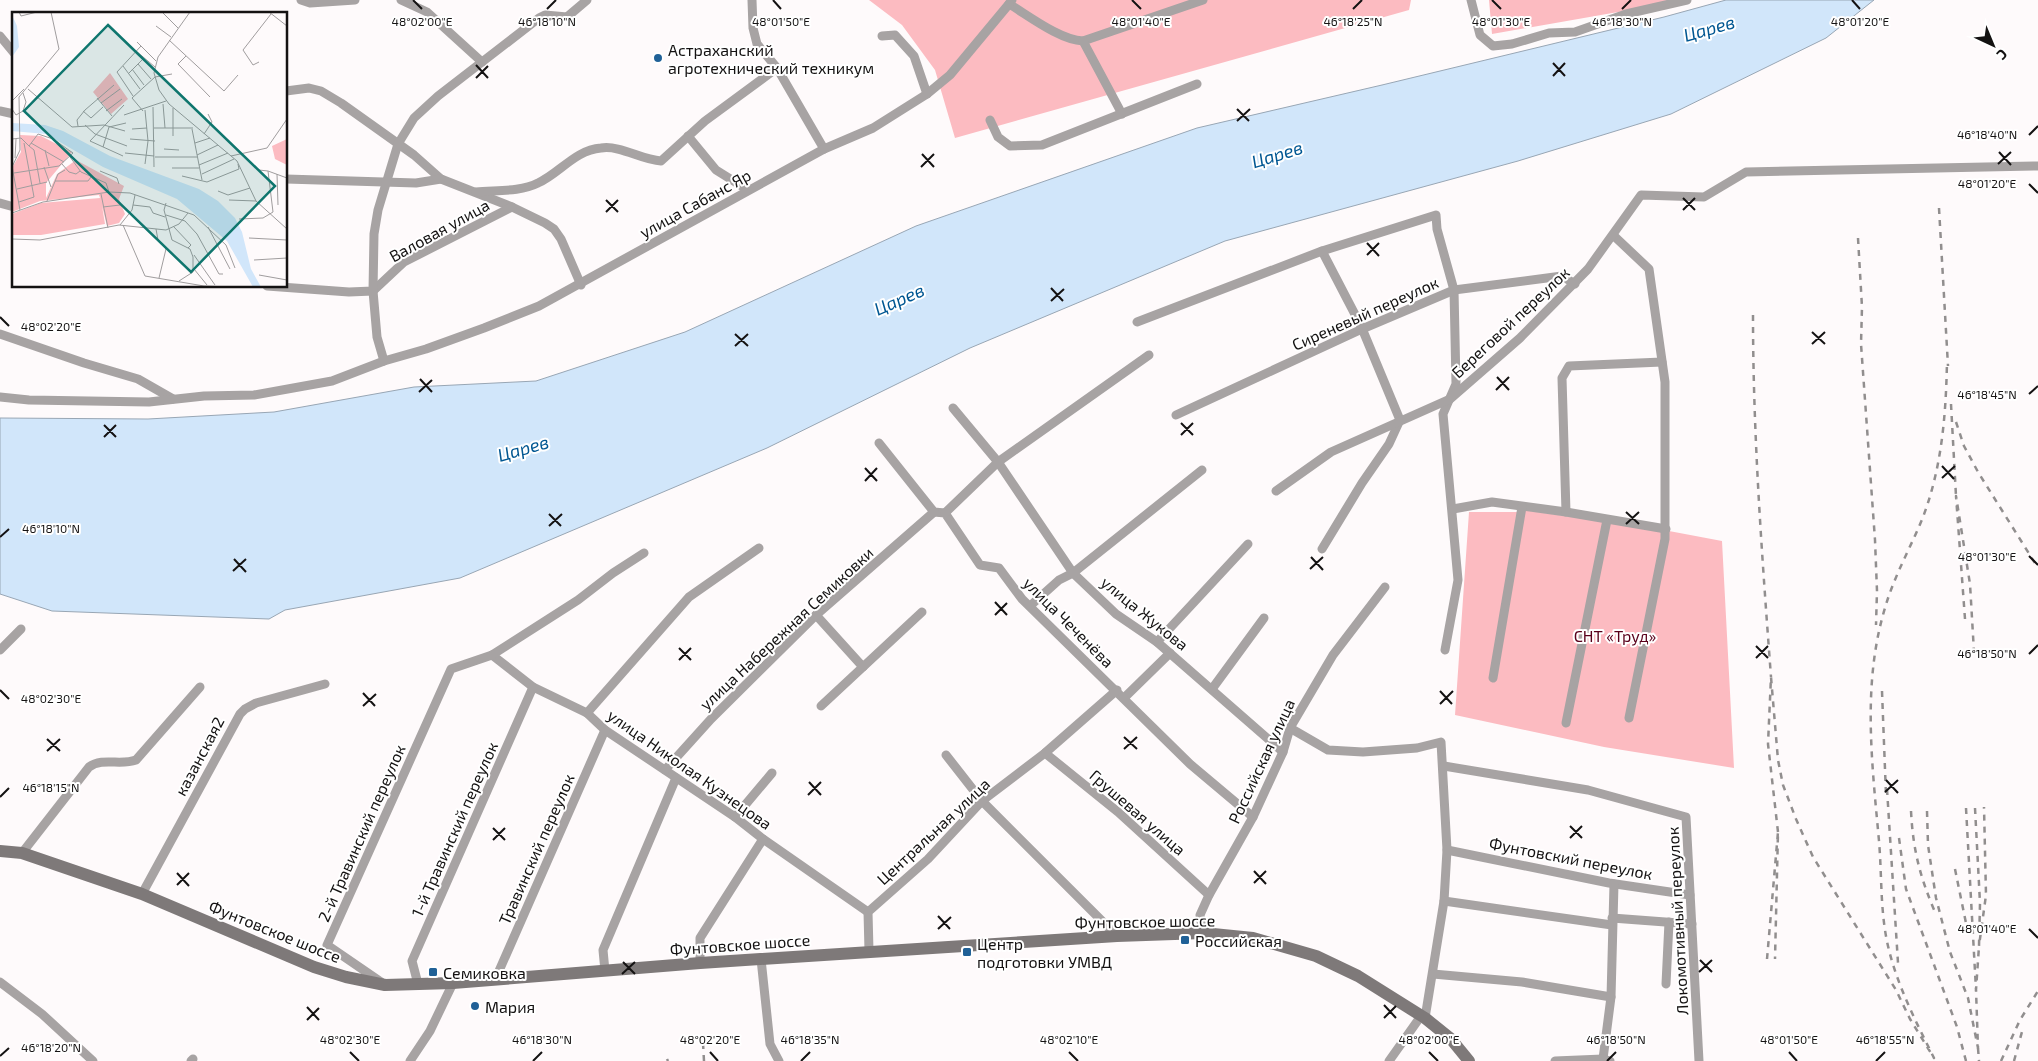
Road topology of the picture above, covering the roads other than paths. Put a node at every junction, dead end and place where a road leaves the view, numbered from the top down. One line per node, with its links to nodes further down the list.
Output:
1 (301, 0): 2 (street)
2 (355, 0)
3 (401, 0): 14 (street)
4 (587, 0): 14 (street)
5 (752, 0): 15 (street)
6 (1202, 0): 12 (street)
7 (1471, 0): 8 (street)
8 (1686, 0)
9 (1011, 2): 12 (street); 18 (street, улица Сабанс Яр)
10 (882, 36): 18 (street)
11 (1, 38): 13 (street)
12 (1083, 41): 19 (street)
13 (12, 51)
14 (482, 62): 22 (street)
15 (777, 68): 21 (street); 23 (street)
16 (1197, 84): 19 (street)
17 (288, 91): 22 (street)
18 (927, 94): 23 (street, улица Сабанс Яр)
19 (1122, 114): 20 (street)
20 (990, 120)
21 (688, 136): 28 (street); 29 (street)
22 (398, 144): 26 (street); 27 (street)
23 (824, 149): 28 (street, улица Сабанс Яр)
24 (2038, 166): 31 (street, Береговой переулок)
25 (288, 179): 27 (street)
26 (441, 179): 27 (street); 29 (street)
27 (386, 182): 37 (street)
28 (748, 190): 33 (street, улица Сабанс Яр)
29 (475, 192): 30 (street)
30 (512, 207): 33 (street); 37 (street, Валовая улица)
31 (1613, 235): 34 (street, Береговой переулок); 43 (street)
32 (1322, 251): 36 (street); 38 (street); 39 (street)
33 (581, 284): 42 (street, улица Сабанс Яр)
34 (1574, 284): 36 (street, Сиреневый переулок); 46 (street, Береговой переулок)
35 (288, 288): 37 (street)
36 (1454, 290): 39 (street, Сиреневый переулок); 46 (street)
37 (372, 291): 42 (street)
38 (1137, 322)
39 (1362, 329): 48 (street, Сиреневый переулок); 49 (street)
40 (0, 334): 45 (street)
41 (1149, 355): 51 (street)
42 (384, 361): 45 (street, улица Сабанс Яр)
43 (1662, 362): 57 (street); 60 (street)
44 (0, 397): 45 (street, улица Сабанс Яр)
45 (174, 399)
46 (1450, 399): 49 (street); 55 (street)
47 (954, 408): 51 (street, улица Жукова)
48 (1176, 414)
49 (1400, 420): 53 (street); 63 (street)
50 (880, 443): 56 (street)
51 (998, 462): 58 (street); 65 (street, улица Жукова)
52 (1202, 470): 65 (street)
53 (1276, 491)
54 (1522, 507): 55 (street); 57 (street); 78 (street)
55 (1453, 509): 74 (street)
56 (934, 512): 58 (street); 69 (street, улица Набережная Семиковки)
57 (1566, 512): 59 (street)
58 (944, 513): 67 (street, улица Чеченёва)
59 (1607, 520): 60 (street); 88 (street)
60 (1666, 529): 87 (street)
61 (1248, 544): 72 (street)
62 (758, 548): 86 (street)
63 (1322, 549)
64 (644, 554): 76 (street)
65 (1074, 573): 67 (street); 72 (street, улица Жукова)
66 (1385, 587): 89 (street, Российская улица)
67 (1030, 606): 83 (street, улица Чеченёва)
68 (922, 612): 77 (street)
69 (816, 615): 77 (street); 95 (street, улица Набережная Семиковки)
70 (1264, 618): 82 (street)
71 (21, 629): 73 (street)
72 (1157, 642): 75 (street, улица Жукова)
73 (0, 650)
74 (1445, 650)
75 (1170, 653): 82 (street, улица Жукова); 84 (street)
76 (492, 655): 81 (street, улица Николая Кузнецова); 126 (street, 2-й Травинский переулок)
77 (863, 667): 85 (street)
78 (1493, 678)
79 (325, 684): 106 (street, казанская2)
80 (200, 687): 104 (street)
81 (533, 687): 86 (street, улица Николая Кузнецова); 124 (street, 1-й Травинский переулок)
82 (1212, 689): 91 (street, улица Жукова)
83 (1117, 690): 84 (street, улица Чеченёва); 92 (street, Центральная улица)
84 (1124, 698): 99 (street, улица Чеченёва)
85 (821, 706)
86 (586, 713): 90 (street, улица Николая Кузнецова)
87 (1629, 718)
88 (1566, 724)
89 (1290, 728): 91 (street, Российская улица); 94 (street)
90 (605, 730): 95 (street, улица Николая Кузнецова); 121 (street, Травинский переулок)
91 (1283, 752): 99 (street, Российская улица)
92 (1045, 753): 98 (street, Центральная улица); 107 (street, Грушевая улица)
93 (946, 755): 98 (street)
94 (1444, 766): 102 (street); 108 (street, Локомотивный переулок)
95 (665, 770): 97 (street, улица Николая Кузнецова)
96 (772, 773): 100 (street)
97 (676, 778): 100 (street, улица Николая Кузнецова); 119 (street)
98 (982, 801): 110 (street, Центральная улица); 115 (street)
99 (1254, 816): 107 (street, Российская улица)
100 (735, 817): 101 (street, улица Николая Кузнецова)
101 (763, 839): 110 (street, улица Николая Кузнецова); 118 (street)
102 (1447, 850): 105 (street, Фунтовский переулок); 109 (street)
103 (0, 851): 104 (street, Фунтовское шоссе)
104 (22, 853): 106 (street, Фунтовское шоссе)
105 (1614, 884): 108 (street, Фунтовский переулок); 111 (street)
106 (142, 894): 126 (street, Фунтовское шоссе)
107 (1210, 895): 114 (street, Российская улица)
108 (1690, 895): 113 (street, Локомотивный переулок)
109 (1444, 901): 111 (street); 120 (street)
110 (868, 912): 116 (street)
111 (1612, 921): 112 (street); 127 (street)
112 (1668, 922): 113 (street); 125 (street)
113 (1692, 924): 136 (street, Локомотивный переулок)
114 (1203, 933): 115 (street, Фунтовское шоссе); 128 (street, Фунтовское шоссе)
115 (1117, 936): 116 (street, Фунтовское шоссе)
116 (869, 951): 117 (street, Фунтовское шоссе)
117 (761, 959): 118 (street, Фунтовское шоссе); 132 (street)
118 (700, 963): 119 (street, Фунтовское шоссе)
119 (605, 971): 121 (street, Фунтовское шоссе)
120 (1433, 974): 127 (street); 128 (street)
121 (495, 980): 123 (street, Фунтовское шоссе)
122 (0, 982): 130 (street)
123 (453, 983): 124 (street, Фунтовское шоссе); 131 (street)
124 (418, 984): 126 (street, Фунтовское шоссе)
125 (1666, 984)
126 (385, 985)
127 (1610, 997): 129 (street)
128 (1423, 1017): 133 (street); 134 (street, Фунтовское шоссе)
129 (1607, 1060): 135 (street)
130 (93, 1061)
131 (410, 1061)
132 (779, 1061)
133 (1389, 1061)
134 (1469, 1061)
135 (1555, 1061)
136 (1699, 1061)

